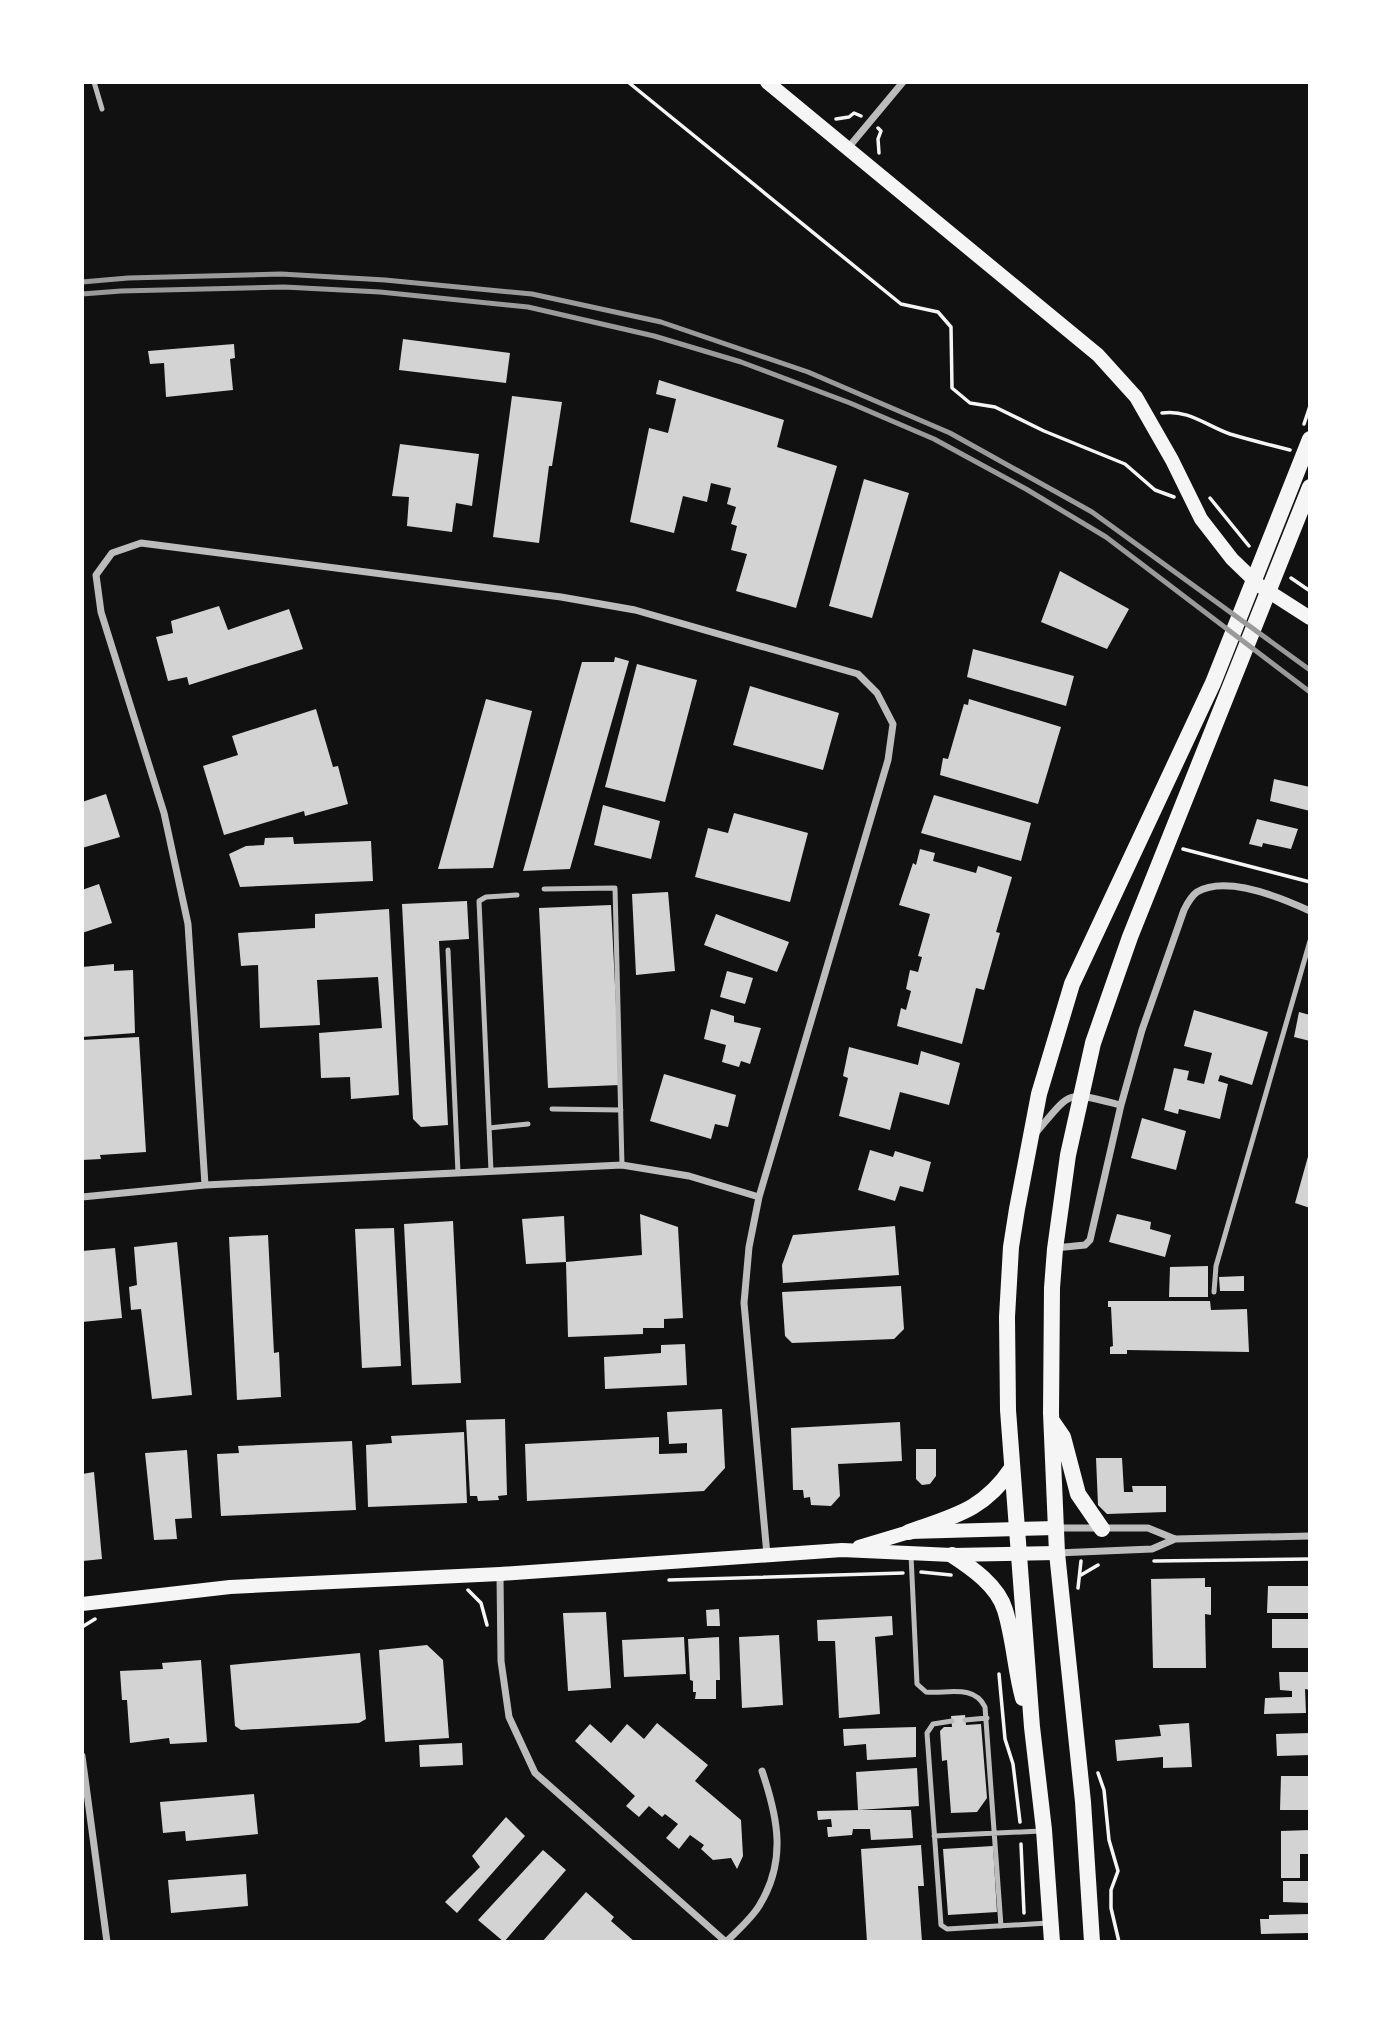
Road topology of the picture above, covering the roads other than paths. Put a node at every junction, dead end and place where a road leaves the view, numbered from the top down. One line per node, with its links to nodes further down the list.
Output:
1 (94, 82): 4 (lane)
2 (767, 82): 5 (main road)
3 (903, 82): 5 (street)
4 (102, 109)
5 (847, 148): 8 (main road)
6 (1310, 439): 20 (highway)
7 (1310, 487): 14 (highway)
8 (1310, 618)
9 (544, 889): 17 (lane)
10 (517, 895): 19 (lane)
11 (1310, 911): 15 (street)
12 (1310, 942): 28 (lane)
13 (447, 950): 23 (lane)
14 (1080, 1095): 15 (street); 20 (street); 27 (highway)
15 (1121, 1105): 27 (street)
16 (552, 1109): 17 (lane)
17 (621, 1110): 21 (lane)
18 (528, 1124): 19 (lane)
19 (489, 1128): 22 (lane)
20 (1028, 1143): 30 (highway)
21 (622, 1165): 22 (street); 26 (street)
22 (491, 1171): 23 (street)
23 (458, 1173): 24 (street)
24 (205, 1185): 25 (street); 26 (street)
25 (82, 1197)
26 (759, 1197): 40 (street)
27 (1055, 1249): 29 (highway)
28 (1214, 1292)
29 (1052, 1421): 31 (highway); 32 (highway)
30 (1012, 1468): 33 (highway); 34 (highway)
31 (1056, 1528): 32 (street); 33 (main road); 39 (highway)
32 (1102, 1529): 36 (street)
33 (1018, 1531): 34 (main road); 42 (highway)
34 (909, 1532): 37 (main road)
35 (1310, 1536): 36 (street)
36 (1175, 1539): 39 (street)
37 (848, 1550): 38 (main road); 40 (main road)
38 (911, 1553): 41 (main road); 45 (lane)
39 (1057, 1553): 42 (main road); 59 (highway)
40 (767, 1555): 43 (main road)
41 (952, 1555): 42 (main road); 48 (highway)
42 (1019, 1555): 48 (highway)
43 (499, 1574): 44 (main road); 57 (street)
44 (82, 1604)
45 (987, 1718): 46 (lane); 52 (lane)
46 (965, 1720)
47 (952, 1721): 53 (lane)
48 (1032, 1727): 51 (highway)
49 (82, 1756): 56 (street)
50 (762, 1770): 57 (street)
51 (1044, 1830): 52 (lane); 54 (highway)
52 (996, 1833): 53 (lane); 55 (lane)
53 (934, 1836): 55 (lane)
54 (1051, 1922): 55 (lane); 58 (highway)
55 (1001, 1926)
56 (107, 1942)
57 (726, 1942)
58 (1052, 1942)
59 (1092, 1942)

